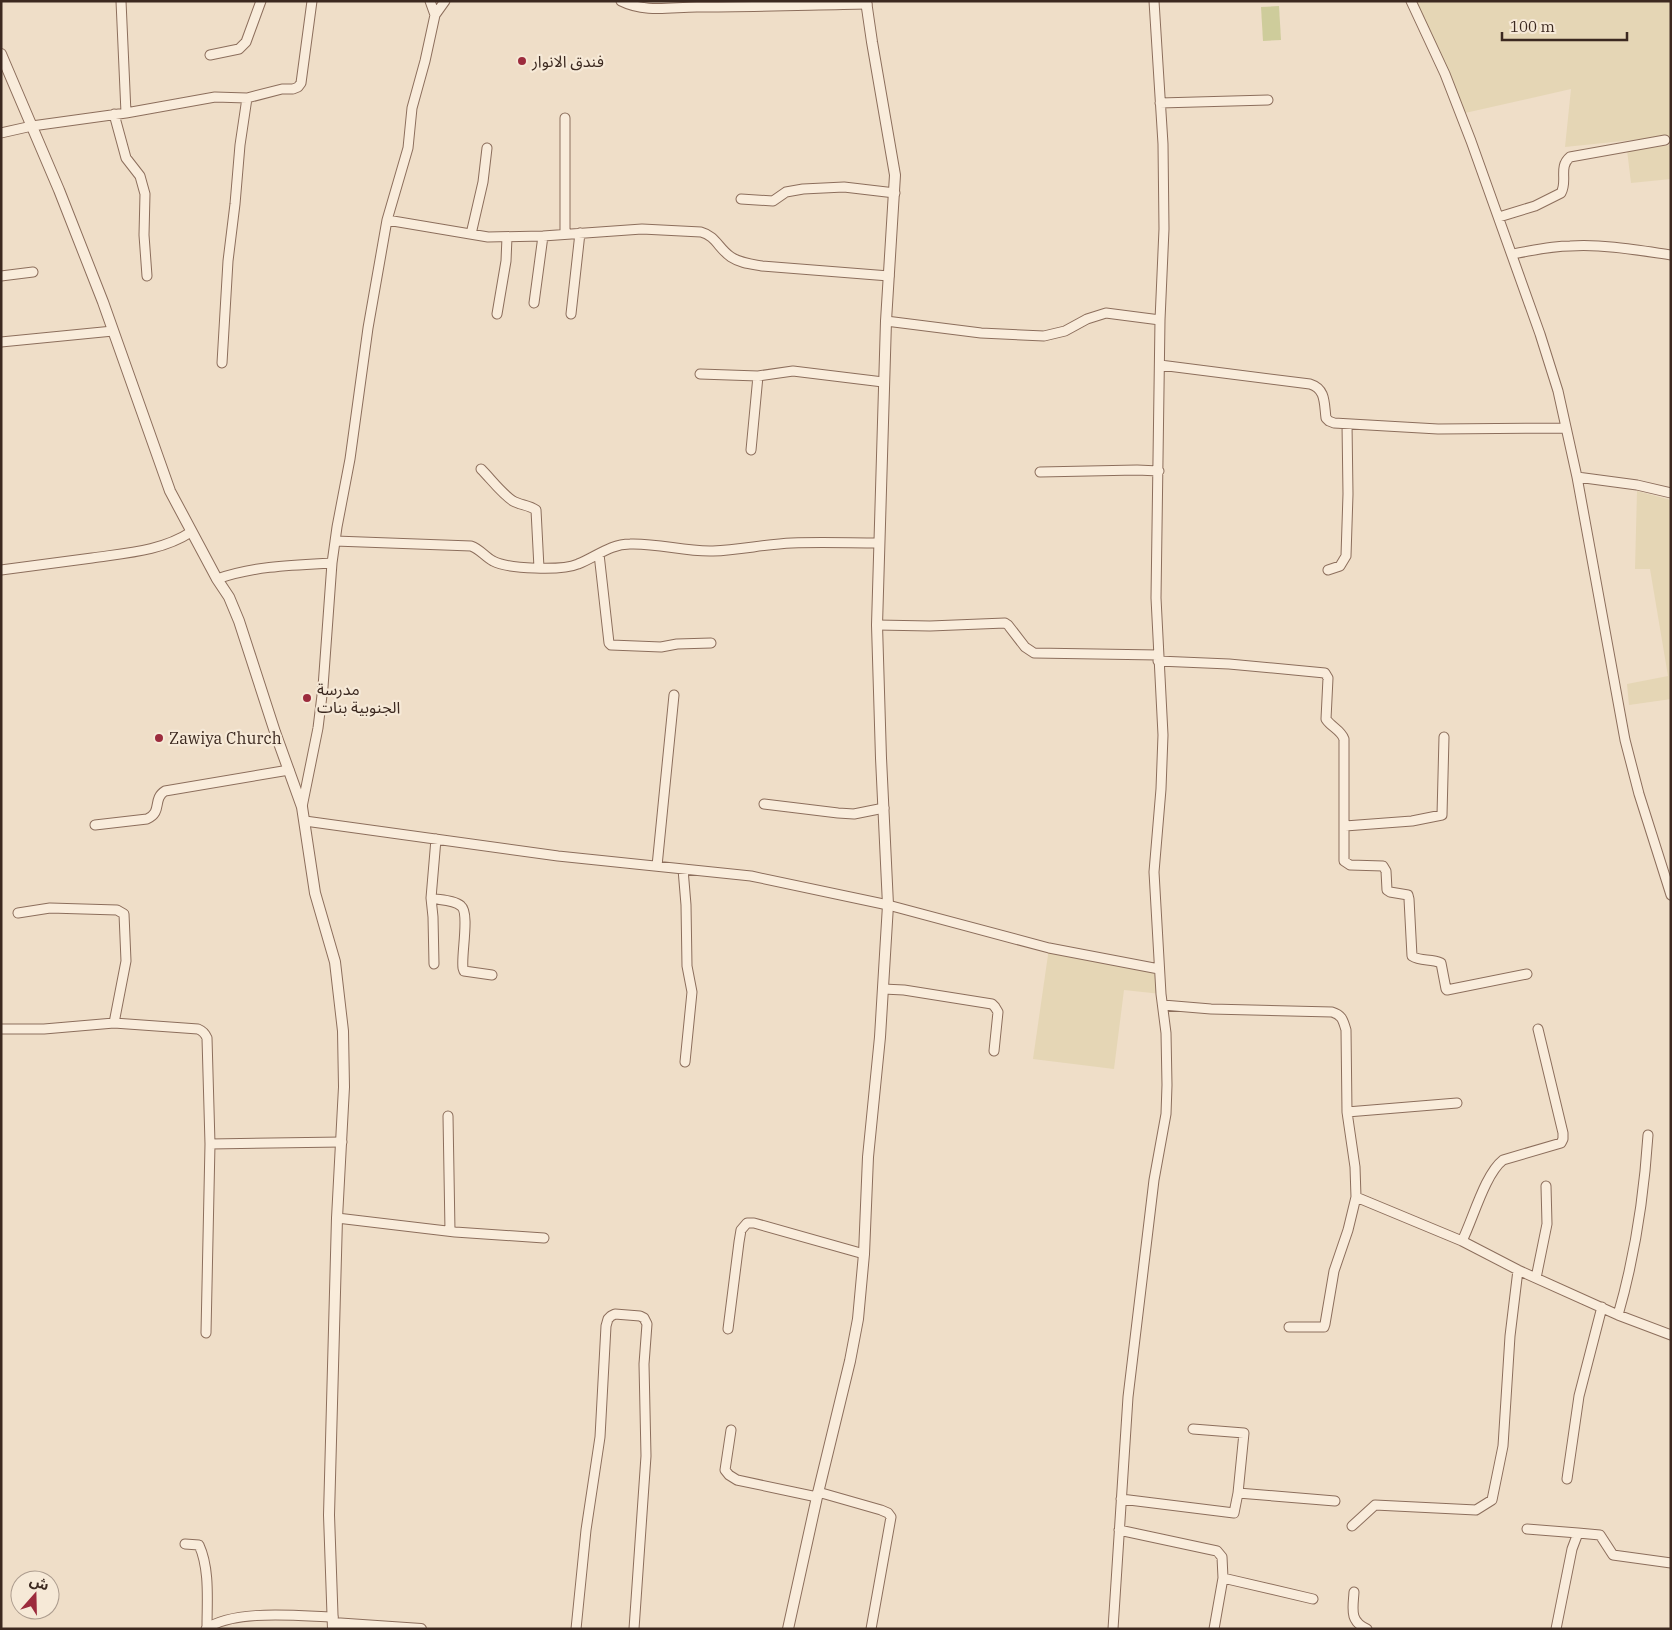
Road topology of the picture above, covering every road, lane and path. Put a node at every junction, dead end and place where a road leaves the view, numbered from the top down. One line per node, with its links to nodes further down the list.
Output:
1 (121, 1): 16 (street)
2 (261, 1): 12 (street)
3 (312, 1): 13 (street)
4 (430, 1): 10 (street)
5 (445, 1): 10 (street)
6 (621, 1): 9 (street)
7 (1154, 1): 15 (street)
8 (1411, 1): 25 (street)
9 (866, 3): 23 (street)
10 (435, 15): 26 (street)
11 (1, 54): 19 (street)
12 (210, 55)
13 (248, 98): 16 (street); 45 (street)
14 (1268, 100): 15 (street)
15 (1160, 102): 41 (street)
16 (126, 113): 17 (street)
17 (114, 114): 19 (street); 36 (street)
18 (565, 118): 29 (street)
19 (32, 126): 20 (street); 43 (street)
20 (1, 134)
21 (1664, 140): 25 (street)
22 (487, 148): 28 (street)
23 (895, 193): 24 (street); 37 (street)
24 (741, 199)
25 (1499, 217): 32 (street)
26 (387, 220): 28 (street); 59 (street)
27 (580, 233): 29 (street); 37 (street); 40 (street)
28 (471, 234): 31 (street)
29 (565, 234): 30 (street)
30 (543, 236): 31 (street); 38 (street)
31 (507, 237): 39 (street)
32 (1512, 254): 33 (street); 51 (street)
33 (1671, 255)
34 (33, 272): 35 (street)
35 (1, 276)
36 (147, 276)
37 (889, 276): 42 (street)
38 (534, 302)
39 (496, 314)
40 (572, 314)
41 (1160, 320): 42 (street); 46 (street)
42 (886, 321): 49 (street)
43 (114, 331): 44 (street); 58 (street)
44 (1, 342)
45 (222, 363)
46 (1160, 365): 50 (street); 55 (street)
47 (700, 374): 48 (street)
48 (758, 376): 49 (street); 52 (street)
49 (883, 382): 60 (street)
50 (1347, 424): 51 (street); 65 (street)
51 (1566, 428): 56 (street)
52 (751, 450)
53 (481, 469): 63 (street)
54 (1040, 472): 55 (street)
55 (1159, 472): 69 (street)
56 (1577, 476): 57 (street); 82 (street)
57 (1671, 492)
58 (191, 532): 64 (street); 66 (street)
59 (335, 541): 62 (street); 63 (street)
60 (879, 542): 61 (street); 67 (street)
61 (599, 554): 63 (street); 68 (street)
62 (332, 563): 66 (street); 74 (street)
63 (539, 568)
64 (1, 570)
65 (1328, 570)
66 (216, 579): 72 (street)
67 (877, 625): 69 (street); 75 (street)
68 (711, 643)
69 (1158, 658): 78 (street); 87 (street)
70 (674, 695): 80 (street)
71 (1444, 737): 78 (street)
72 (289, 770): 74 (street); 77 (street)
73 (764, 804): 75 (street)
74 (302, 807): 76 (street)
75 (884, 808): 84 (street)
76 (305, 821): 79 (street); 101 (street)
77 (94, 826)
78 (1345, 826): 88 (street)
79 (436, 839): 80 (street); 83 (street)
80 (656, 866): 81 (street)
81 (683, 869): 84 (street); 96 (street)
82 (1671, 895)
83 (431, 898): 86 (street); 89 (street)
84 (888, 905): 87 (street); 90 (street)
85 (18, 912): 92 (street)
86 (434, 964)
87 (1159, 969): 91 (street)
88 (1527, 974)
89 (492, 975)
90 (883, 989): 95 (street); 109 (street)
91 (1163, 1005): 98 (street); 123 (street)
92 (114, 1023): 93 (street); 102 (street)
93 (1, 1029)
94 (1538, 1029): 108 (street)
95 (994, 1051)
96 (685, 1062)
97 (1457, 1103): 98 (street)
98 (1346, 1112): 104 (street)
99 (448, 1116): 106 (street)
100 (1648, 1135): 113 (street)
101 (342, 1142): 102 (street); 105 (street)
102 (210, 1144): 116 (street)
103 (1546, 1186): 111 (street)
104 (1356, 1196): 108 (street); 114 (street)
105 (337, 1218): 106 (street); 134 (street)
106 (450, 1231): 107 (street)
107 (544, 1238)
108 (1462, 1241): 110 (street)
109 (864, 1254): 115 (street); 122 (street)
110 (1518, 1270): 111 (street); 125 (street)
111 (1536, 1278): 112 (street)
112 (1602, 1307): 113 (street); 120 (street)
113 (1618, 1314): 117 (street)
114 (1289, 1327)
115 (728, 1329)
116 (206, 1333)
117 (1671, 1335)
118 (1193, 1429): 121 (street)
119 (731, 1430): 122 (street)
120 (1567, 1479)
121 (1238, 1493): 123 (street); 124 (street)
122 (818, 1494): 139 (street); 140 (street)
123 (1121, 1499): 127 (street)
124 (1335, 1501)
125 (1352, 1526)
126 (1527, 1529): 128 (street)
127 (1119, 1530): 131 (street); 141 (street)
128 (1578, 1533): 130 (street); 144 (street)
129 (185, 1544): 135 (street)
130 (1671, 1563)
131 (1223, 1578): 133 (street); 142 (street)
132 (1354, 1592): 143 (street)
133 (1313, 1599)
134 (333, 1623): 135 (street); 136 (street)
135 (206, 1628)
136 (421, 1629)
137 (576, 1629): 138 (street)
138 (634, 1629)
139 (788, 1629)
140 (871, 1629)
141 (1113, 1629)
142 (1214, 1629)
143 (1367, 1629)
144 (1556, 1629)

